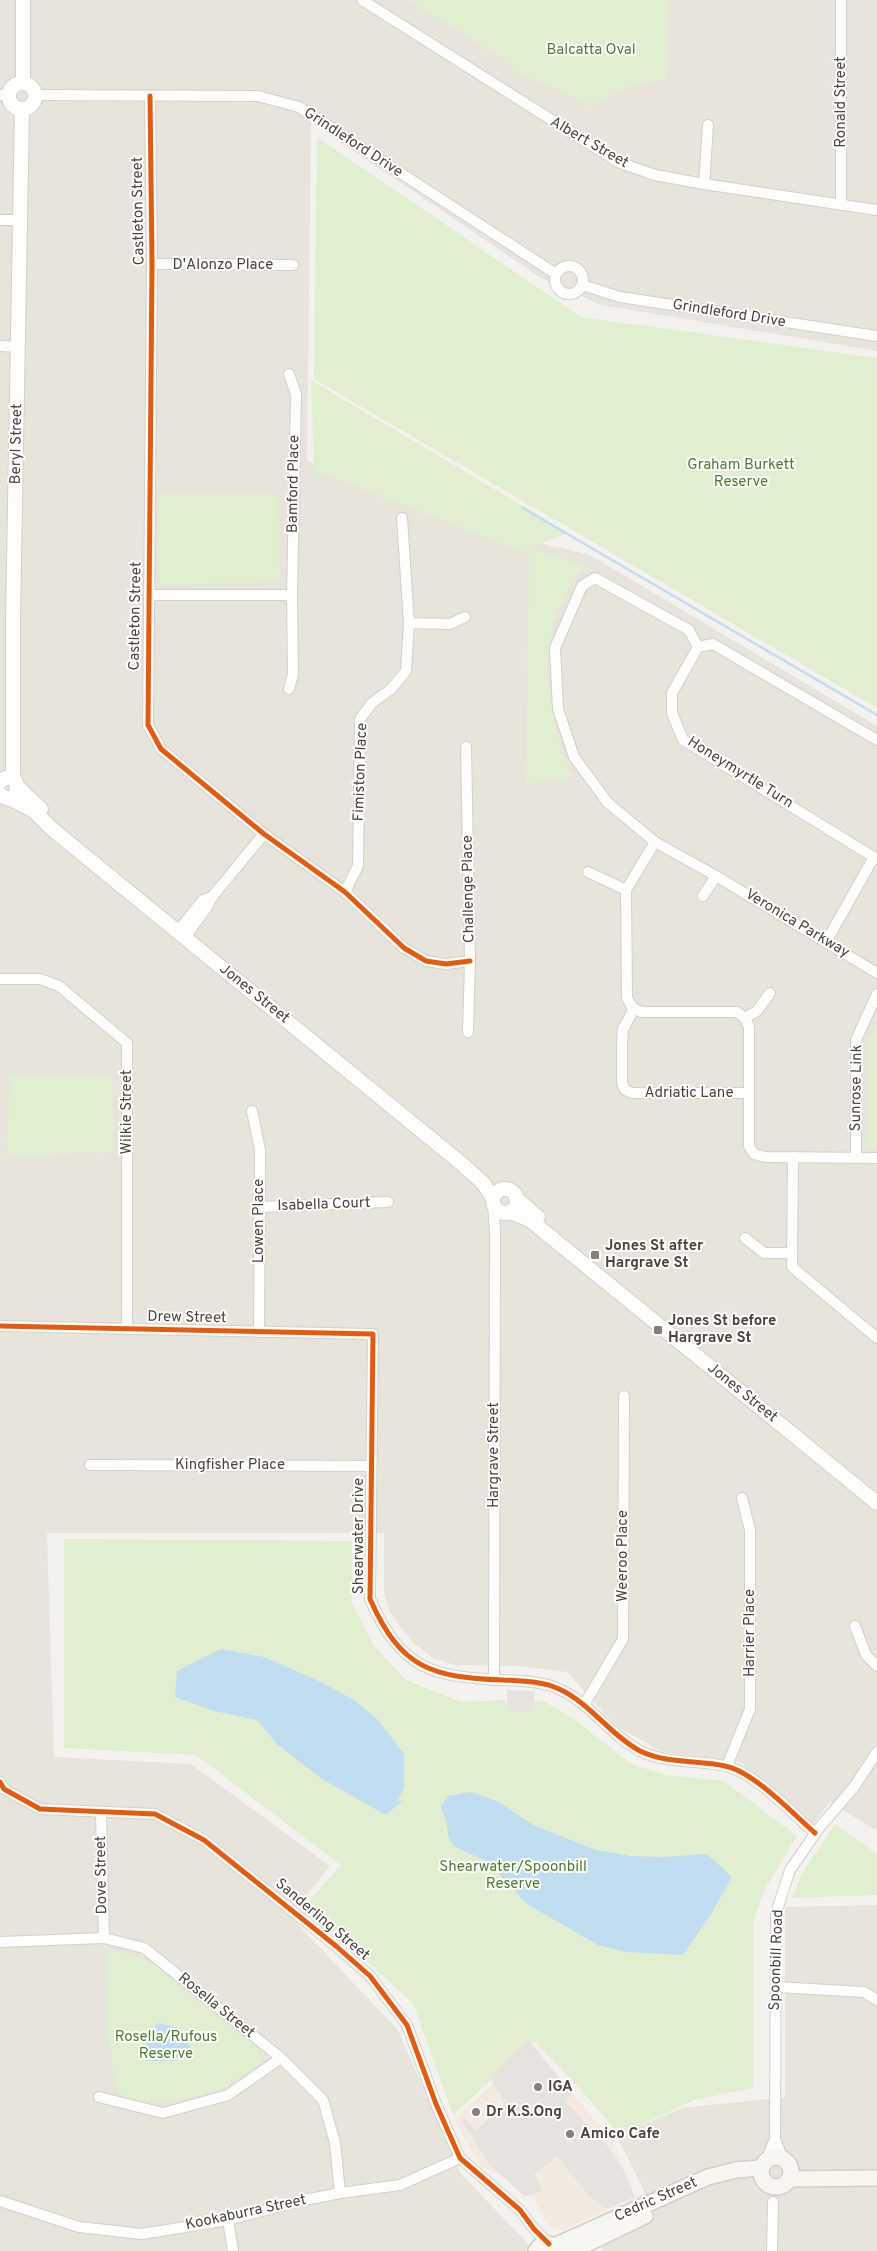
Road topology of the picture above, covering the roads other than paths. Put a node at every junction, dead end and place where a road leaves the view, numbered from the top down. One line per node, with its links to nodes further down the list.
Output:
1 (23, 0): 4 (street)
2 (362, 0): 10 (street, Albert Street)
3 (841, 0): 11 (street, Ronald Street)
4 (23, 83): 5 (street); 6 (street)
5 (4, 95): 8 (street)
6 (34, 95): 7 (street, Grindleford Drive); 8 (street)
7 (150, 96): 15 (street, Castleton Street); 17 (street, Grindleford Drive)
8 (22, 108): 14 (street, Beryl Street)
9 (708, 125): 10 (street)
10 (704, 184): 11 (street, Albert Street)
11 (840, 205): 12 (street, Albert Street)
12 (877, 210)
13 (0, 220): 14 (street)
14 (20, 220): 21 (street, Beryl Street)
15 (152, 264): 16 (street, D'Alonzo Place); 25 (street, Castleton Street)
16 (293, 265)
17 (556, 274): 18 (street); 18 (street)
18 (582, 285): 19 (street, Grindleford Drive)
19 (877, 336)
20 (0, 346): 21 (street)
21 (19, 346): 32 (street, Beryl Street)
22 (289, 374): 24 (street, Bamford Place)
23 (402, 518): 27 (street, Fimiston Place)
24 (292, 594): 25 (street); 29 (street, Bamford Place)
25 (149, 595): 33 (street, Castleton Street)
26 (465, 617): 27 (street)
27 (409, 623): 39 (street, Fimiston Place)
28 (698, 647): 30 (street); 34 (street, Veronica Parkway); 35 (street, Honeymyrtle Turn)
29 (289, 688)
30 (877, 740)
31 (466, 747): 43 (street, Challenge Place)
32 (6, 786): 41 (street, Jones Street)
33 (264, 834): 39 (street, Castleton Street); 41 (street)
34 (655, 842): 37 (street, Veronica Parkway); 38 (street)
35 (875, 858): 42 (street)
36 (588, 872): 38 (street)
37 (716, 876): 40 (street); 42 (street, Veronica Parkway)
38 (626, 890): 48 (street)
39 (345, 892): 43 (street, Castleton Street)
40 (703, 896)
41 (184, 931): 56 (street, Jones Street)
42 (826, 942): 44 (street, Veronica Parkway)
43 (470, 962): 50 (street, Challenge Place)
44 (877, 972)
45 (0, 979): 65 (street, Wilkie Street)
46 (770, 993): 49 (street)
47 (877, 994): 54 (street, Sunrose Link)
48 (634, 1009): 49 (street); 51 (street, Adriatic Lane)
49 (745, 1018): 51 (street)
50 (468, 1032)
51 (748, 1093): 53 (street)
52 (252, 1110): 59 (street, Lowen Place)
53 (793, 1157): 54 (street); 63 (street)
54 (856, 1157): 55 (street)
55 (877, 1158)
56 (495, 1198): 57 (street, Jones Street); 60 (street, Jones Street); 61 (street, Hargrave Street)
57 (516, 1198): 60 (street); 72 (street, Jones Street)
58 (388, 1202): 59 (street, Isabella Court)
59 (259, 1207): 66 (street, Lowen Place)
60 (508, 1213): 61 (street); 74 (street, Jones Street)
61 (495, 1231): 77 (street, Hargrave Street)
62 (745, 1238): 63 (street)
63 (792, 1253): 68 (street)
64 (0, 1326): 65 (street, Drew Street)
65 (127, 1329): 66 (street, Drew Street)
66 (259, 1332): 67 (street, Drew Street)
67 (373, 1334): 71 (street, Shearwater Drive)
68 (877, 1338)
69 (624, 1396): 78 (street, Weeroo Place)
70 (90, 1465): 71 (street, Kingfisher Place)
71 (371, 1466): 77 (street, Shearwater Drive)
72 (877, 1494)
73 (742, 1498): 80 (street, Harrier Place)
74 (877, 1504)
75 (854, 1626): 76 (street)
76 (877, 1666)
77 (494, 1680): 78 (street, Shearwater Drive)
78 (584, 1705): 80 (street, Shearwater Drive)
79 (877, 1752): 83 (street, Spoonbill Road)
80 (727, 1766): 83 (street, Shearwater Drive)
81 (0, 1782): 82 (street, Sanderling Street)
82 (101, 1813): 84 (street, Dove Street); 91 (street, Sanderling Street)
83 (815, 1833): 86 (street, Spoonbill Road)
84 (104, 1938): 85 (street, Rosella Street); 88 (street, Rosella Street)
85 (0, 1942)
86 (776, 1987): 87 (street); 90 (street, Spoonbill Road)
87 (877, 2000)
88 (281, 2058): 89 (street); 96 (street, Rosella Street)
89 (99, 2097)
90 (775, 2140): 92 (street, Spoonbill Road); 93 (street, Spoonbill Road)
91 (460, 2158): 96 (street, Kookaburra Street); 100 (street, Sanderling Street)
92 (763, 2168): 93 (main road, Cedric Street); 93 (main road, Cedric Street); 100 (main road, Cedric Street); 102 (main road, Cedric Street)
93 (787, 2168): 94 (main road, Cedric Street); 95 (main road, Cedric Street)
94 (877, 2170)
95 (877, 2178)
96 (340, 2193): 99 (street, Kookaburra Street)
97 (0, 2201): 99 (street, Kookaburra Street)
98 (773, 2202): 103 (street)
99 (228, 2220): 101 (street)
100 (547, 2248)
101 (233, 2251)
102 (572, 2251)
103 (772, 2251)

